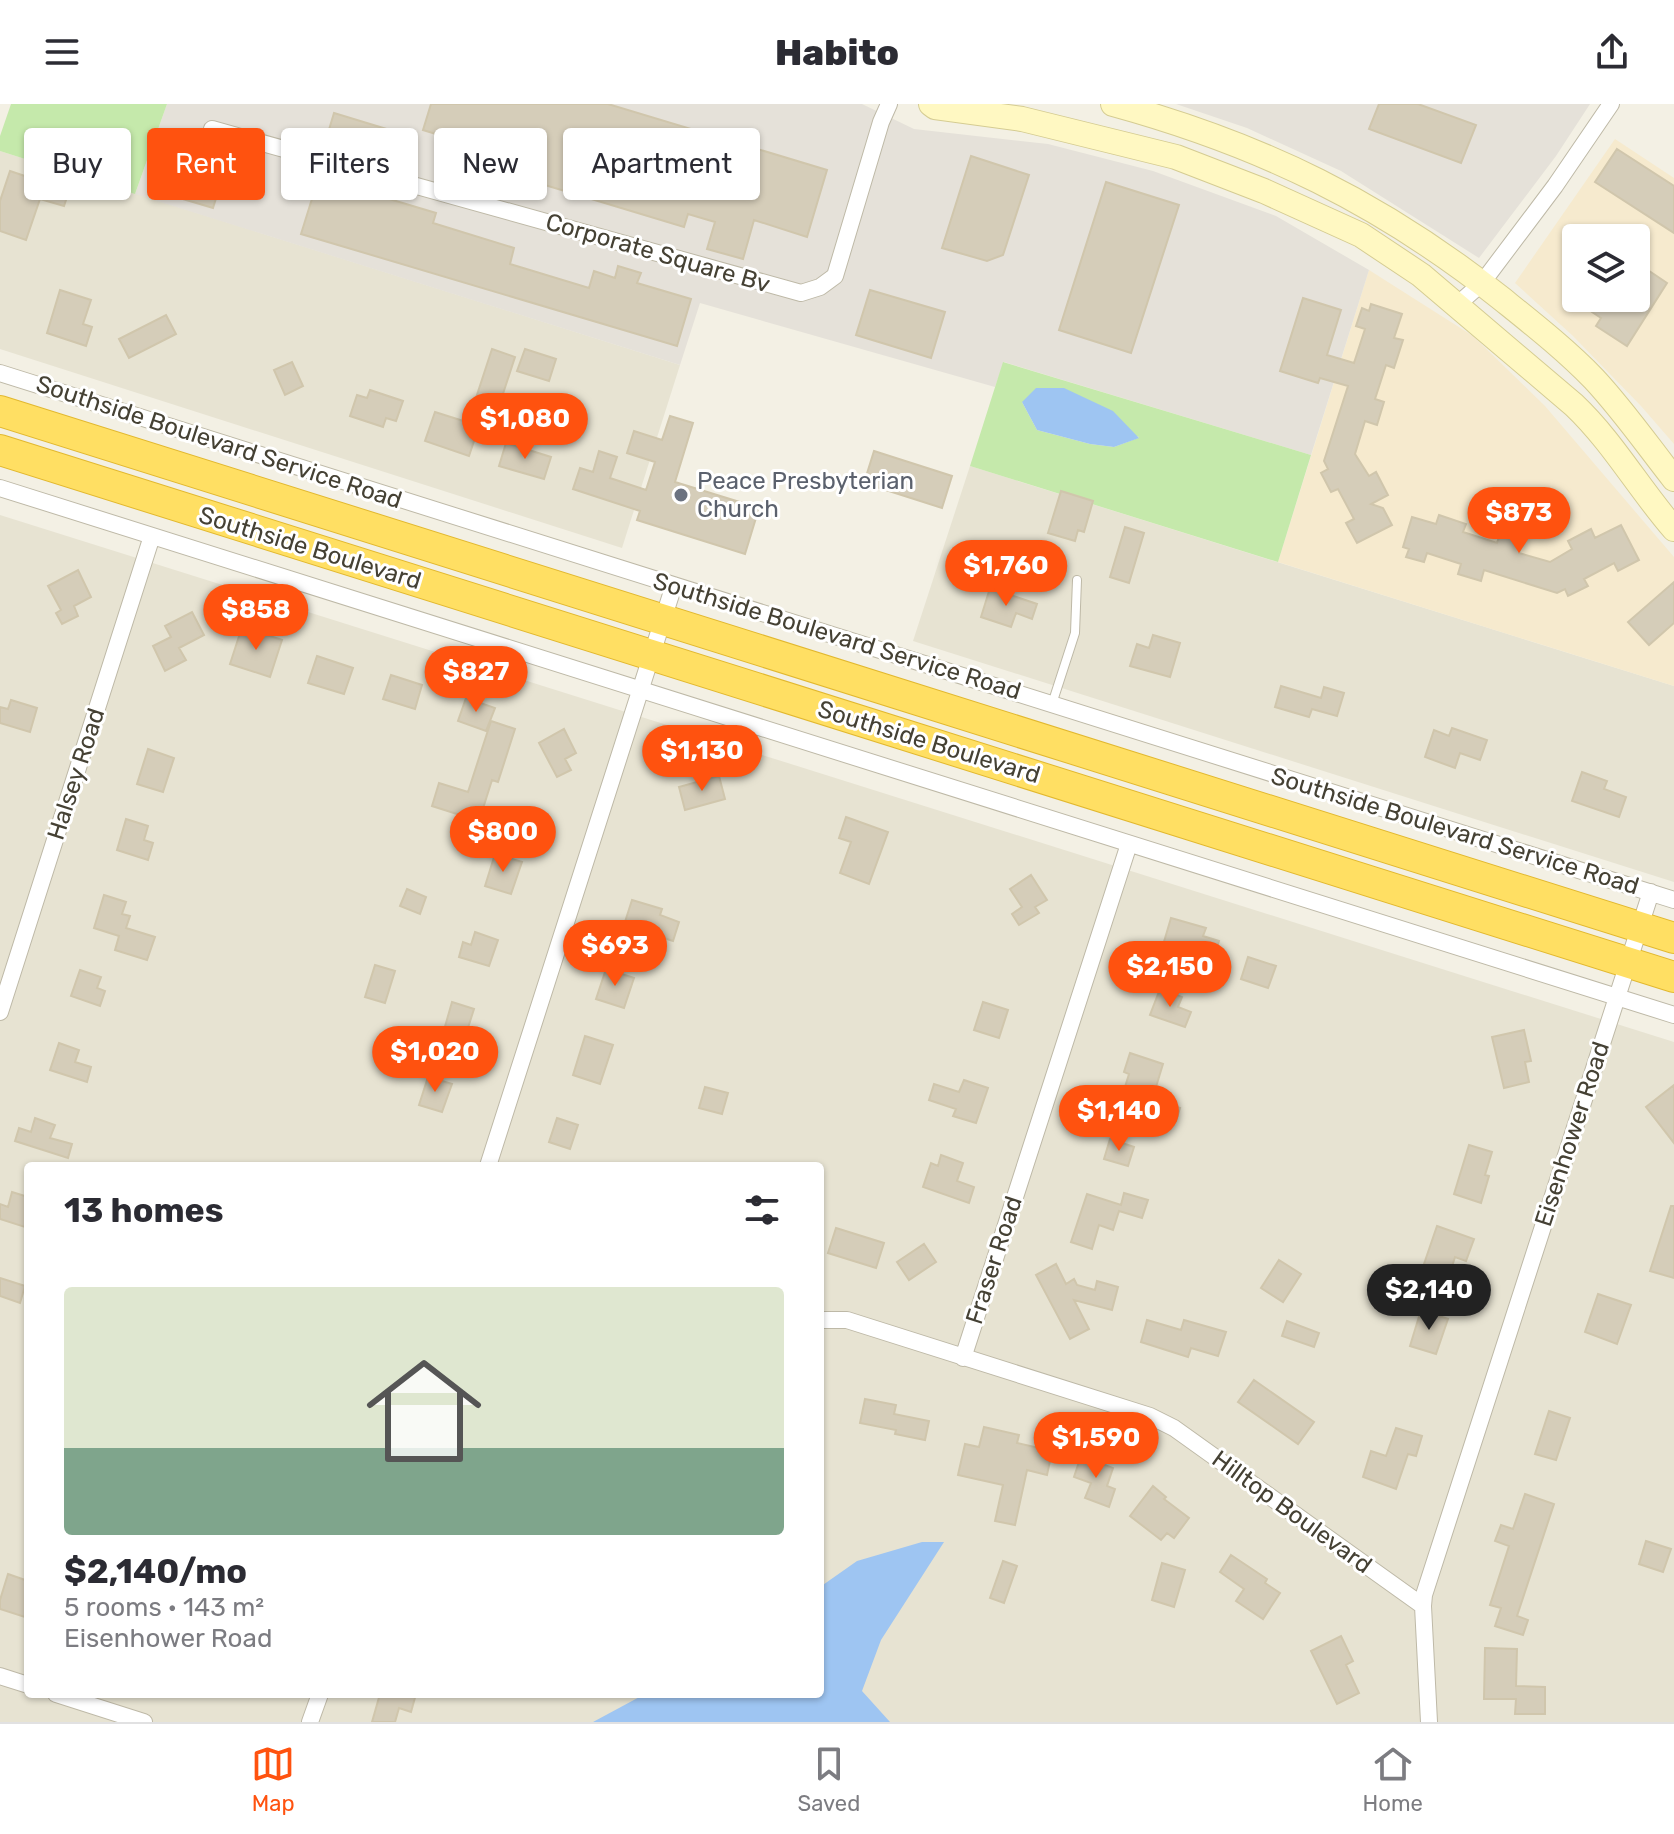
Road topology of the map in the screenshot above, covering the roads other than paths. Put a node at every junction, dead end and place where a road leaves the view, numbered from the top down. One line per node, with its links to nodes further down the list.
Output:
1 (889, 104): 5 (street, Corporate Square Bv)
2 (931, 104): 7 (street)
3 (1113, 104): 6 (street)
4 (1611, 104): 8 (street)
5 (265, 144)
6 (1279, 161): 7 (street); 8 (street)
7 (1264, 191): 9 (street)
8 (1482, 283): 9 (street); 13 (street)
9 (1457, 305): 15 (street)
10 (0, 373): 18 (street, Southside Boulevard Service Road)
11 (0, 411): 19 (highway, Southside Boulevard)
12 (0, 450): 20 (highway, Southside Boulevard)
13 (1674, 479)
14 (0, 488): 16 (street)
15 (1674, 529)
16 (152, 536): 21 (street); 31 (street, Halsey Road)
17 (1077, 580): 22 (lane)
18 (674, 585): 19 (street); 22 (street, Southside Boulevard Service Road)
19 (663, 620): 20 (street); 26 (highway, Southside Boulevard)
20 (651, 655): 21 (street); 28 (highway, Southside Boulevard)
21 (640, 689): 23 (street); 33 (street)
22 (1052, 704): 24 (street, Southside Boulevard Service Road)
23 (1129, 844): 30 (street); 35 (street, Fraser Road)
24 (1651, 892): 25 (street, Southside Boulevard Service Road); 26 (street, Eisenhower Road)
25 (1674, 900)
26 (1640, 927): 27 (highway, Southside Boulevard); 28 (street, Eisenhower Road)
27 (1674, 938)
28 (1628, 962): 29 (highway, Southside Boulevard); 30 (street, Eisenhower Road)
29 (1674, 977)
30 (1616, 996): 32 (street); 36 (street, Eisenhower Road)
31 (0, 1012)
32 (1674, 1015)
33 (489, 1162)
34 (824, 1320): 35 (street, Hilltop Boulevard)
35 (963, 1358): 36 (street, Hilltop Boulevard)
36 (1423, 1606): 43 (street)
37 (0, 1676): 38 (street)
38 (24, 1684)
39 (69, 1698): 41 (street)
40 (319, 1698): 42 (street)
41 (144, 1722)
42 (310, 1722)
43 (1429, 1722)

